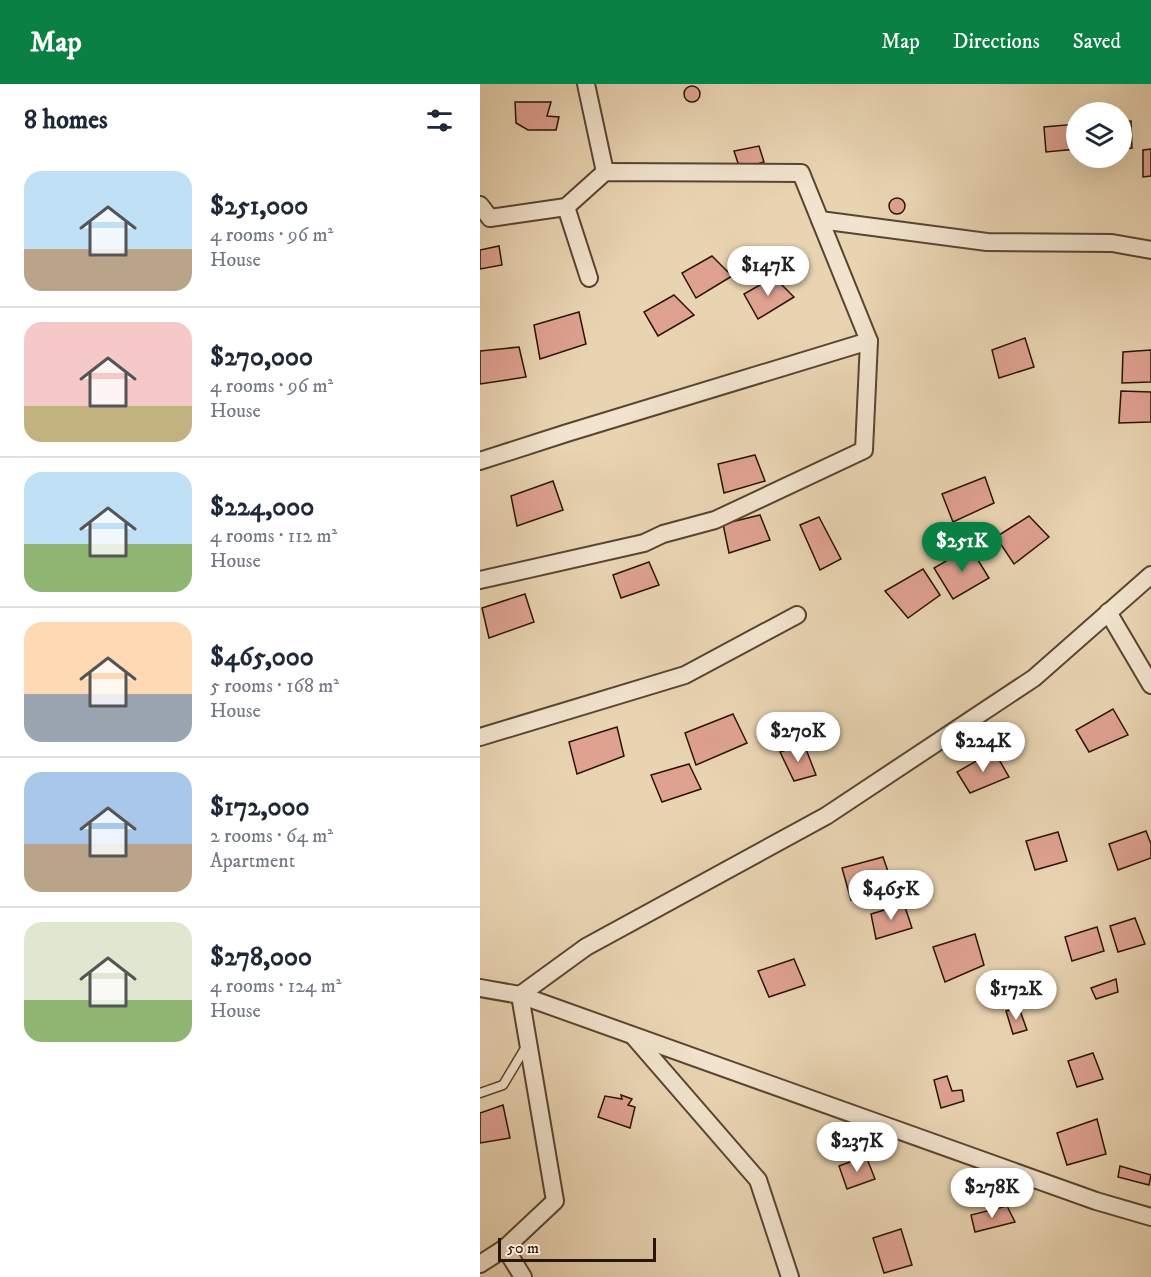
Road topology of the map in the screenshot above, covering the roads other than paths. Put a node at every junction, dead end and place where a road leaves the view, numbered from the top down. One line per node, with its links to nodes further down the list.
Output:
1 (586, 84): 2 (street)
2 (605, 172): 4 (street); 5 (street)
3 (480, 205): 4 (street)
4 (566, 207): 7 (street)
5 (820, 220): 6 (street); 8 (street)
6 (1151, 250)
7 (589, 278)
8 (869, 341): 9 (street); 11 (street)
9 (480, 462)
10 (1151, 574): 12 (street)
11 (480, 580)
12 (1108, 612): 14 (street); 17 (street)
13 (797, 615): 15 (street)
14 (1151, 685)
15 (480, 737)
16 (480, 988): 17 (street)
17 (520, 995): 18 (street); 19 (lane); 21 (street)
18 (634, 1036): 20 (street); 24 (street)
19 (480, 1093)
20 (1151, 1217)
21 (505, 1248): 22 (street); 23 (street)
22 (480, 1264)
23 (523, 1277)
24 (790, 1277)

